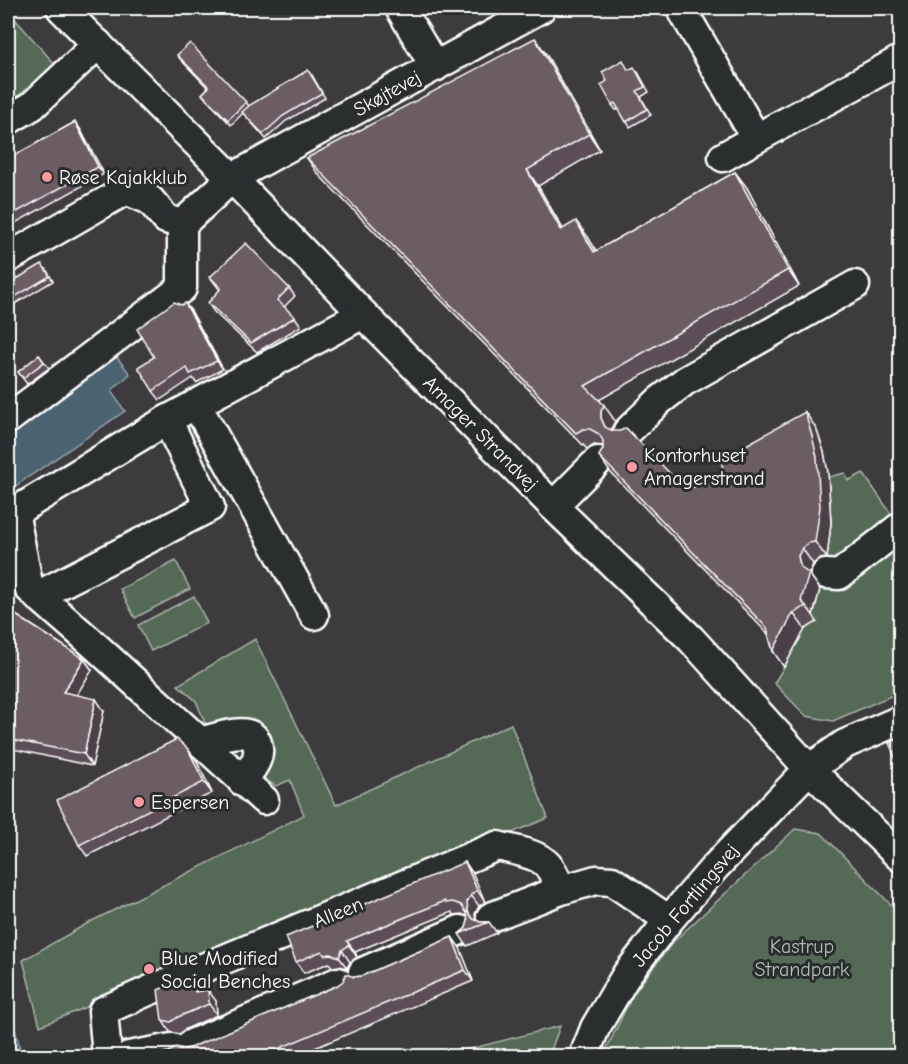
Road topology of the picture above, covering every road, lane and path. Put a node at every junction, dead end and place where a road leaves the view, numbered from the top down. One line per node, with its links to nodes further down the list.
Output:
1 (62, 8): 5 (street, Amager Strandvej)
2 (400, 8): 7 (street)
3 (541, 8): 7 (street, Skøjtevej)
4 (681, 8): 9 (street)
5 (98, 44): 8 (street); 11 (street, Amager Strandvej)
6 (900, 60): 9 (street)
7 (435, 67): 11 (street, Skøjtevej)
8 (8, 120)
9 (756, 138): 10 (street)
10 (723, 157)
11 (232, 178): 12 (street, Skøjtevej); 15 (street, Amager Strandvej)
12 (182, 224): 13 (street); 17 (street)
13 (8, 258)
14 (855, 285): 19 (street)
15 (363, 314): 16 (street); 21 (street, Amager Strandvej)
16 (196, 404): 18 (street); 26 (street)
17 (8, 418)
18 (167, 420): 22 (street); 25 (street)
19 (628, 431)
20 (598, 461): 21 (street)
21 (553, 506): 29 (street, Amager Strandvej)
22 (11, 514): 25 (street)
23 (900, 527): 24 (street)
24 (826, 574)
25 (37, 596): 28 (street)
26 (315, 615)
27 (900, 720): 29 (street)
28 (200, 742): 30 (street); 30 (street)
29 (809, 769): 32 (street, Amager Strandvej); 35 (street, Jacob Fortlingsvej)
30 (242, 780): 31 (street)
31 (264, 800)
32 (900, 857)
33 (561, 890): 34 (street); 35 (street); 37 (street, Alleen)
34 (491, 917)
35 (669, 920): 39 (street, Jacob Fortlingsvej)
36 (460, 930): 38 (street)
37 (107, 1056)
38 (129, 1056)
39 (584, 1056)

